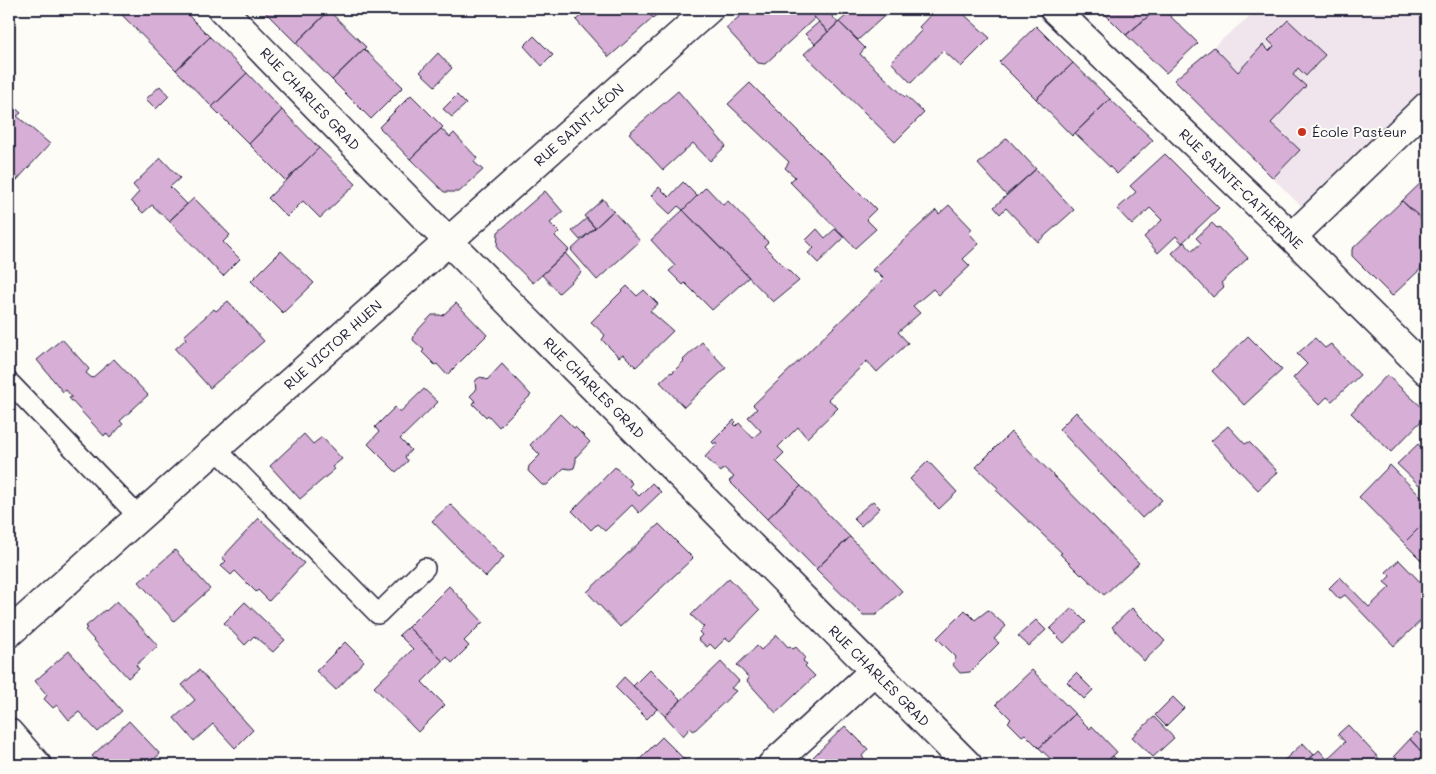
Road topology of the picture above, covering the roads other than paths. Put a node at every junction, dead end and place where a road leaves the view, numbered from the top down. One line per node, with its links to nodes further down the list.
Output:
1 (222, 9): 6 (street, RUE CHARLES GRAD)
2 (709, 9): 6 (street, RUE SAINT-LÉON)
3 (1054, 9): 5 (street, RUE SAINTE-CATHERINE)
4 (1427, 106): 5 (street)
5 (1292, 237): 7 (street, RUE SAINTE-CATHERINE)
6 (449, 242): 9 (street, RUE VICTOR HUEN); 13 (street, RUE CHARLES GRAD)
7 (1427, 371)
8 (9, 382): 10 (lane)
9 (216, 449): 10 (street, RUE VICTOR HUEN); 11 (lane)
10 (139, 517): 12 (street, RUE VICTOR HUEN)
11 (425, 568)
12 (9, 633)
13 (874, 671): 16 (street); 17 (street, RUE CHARLES GRAD)
14 (9, 733): 15 (street)
15 (37, 765)
16 (772, 765)
17 (968, 765)

